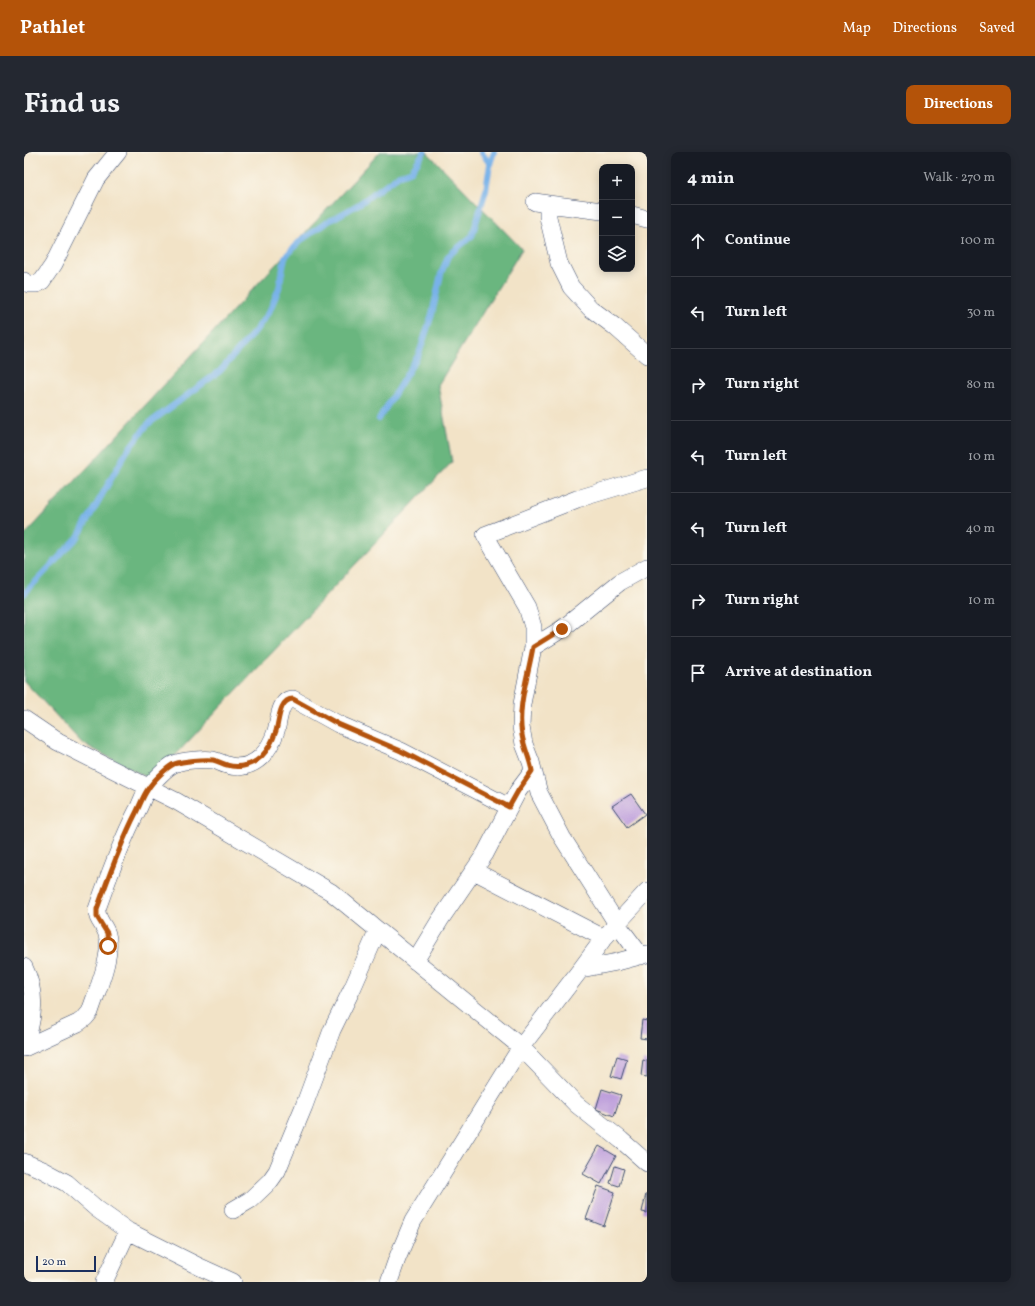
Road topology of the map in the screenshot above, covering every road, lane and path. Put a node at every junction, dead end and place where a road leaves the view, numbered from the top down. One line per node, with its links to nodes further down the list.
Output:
1 (118, 152): 5 (street)
2 (599, 211): 6 (street)
3 (635, 216): 4 (street)
4 (647, 219)
5 (24, 281)
6 (647, 355)
7 (647, 478): 9 (street)
8 (647, 567): 9 (street)
9 (533, 647): 11 (street)
10 (24, 719): 12 (street)
11 (532, 771): 13 (street); 16 (street)
12 (148, 788): 13 (street); 17 (street); 23 (street)
13 (509, 807): 14 (street)
14 (474, 871): 18 (street); 20 (street)
15 (647, 890): 16 (street)
16 (617, 924): 18 (street); 19 (street)
17 (378, 930): 20 (street); 27 (street)
18 (604, 938): 22 (street)
19 (644, 955): 22 (street)
20 (415, 961): 24 (street)
21 (24, 967): 23 (street)
22 (581, 969): 24 (street)
23 (24, 1047)
24 (521, 1047): 26 (street); 31 (street)
25 (24, 1162): 28 (street)
26 (647, 1163)
27 (233, 1210)
28 (128, 1231): 29 (street); 30 (street)
29 (225, 1280)
30 (104, 1282)
31 (389, 1282)

